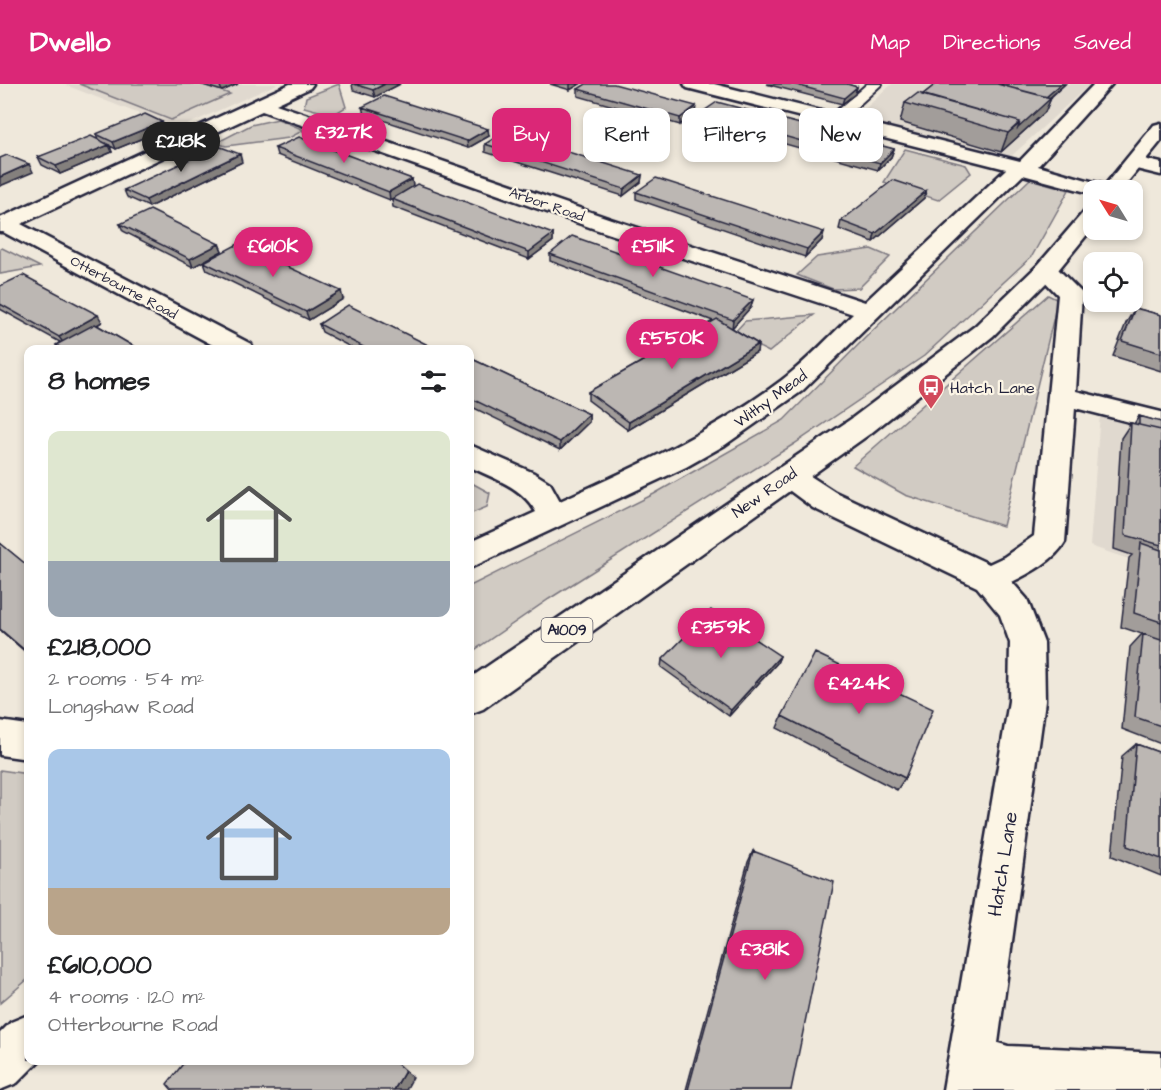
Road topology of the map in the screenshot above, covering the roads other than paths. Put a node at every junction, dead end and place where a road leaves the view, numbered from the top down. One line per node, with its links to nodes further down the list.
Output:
1 (304, 84): 5 (street)
2 (693, 84): 7 (street)
3 (876, 84): 6 (lane)
4 (1103, 84): 11 (street)
5 (260, 104): 15 (street); 18 (street, Arbor Road)
6 (849, 108)
7 (799, 112)
8 (1161, 129): 10 (street)
9 (883, 133): 11 (street)
10 (1135, 163): 12 (street); 13 (street)
11 (1022, 168): 14 (street); 18 (street, Withy Mead)
12 (1161, 169)
13 (1120, 180)
14 (1083, 185)
15 (3, 225): 19 (street, Otterbourne Road)
16 (1083, 225): 17 (street, A1009)
17 (1046, 270): 20 (street); 23 (street, New Road / A1009)
18 (870, 312): 24 (street, Withy Mead)
19 (232, 345)
20 (1062, 396): 21 (street); 26 (street)
21 (1161, 421)
22 (474, 457): 24 (street)
23 (788, 475): 26 (street, Hatch Lane); 27 (street, New Road / A1009)
24 (554, 516): 25 (street, Withy Mead)
25 (474, 554)
26 (989, 578): 32 (street, Hatch Lane)
27 (474, 695)
28 (0, 738): 29 (street)
29 (24, 741)
30 (24, 1043): 31 (street)
31 (0, 1066)
32 (969, 1075): 33 (street)
33 (1161, 1077)

